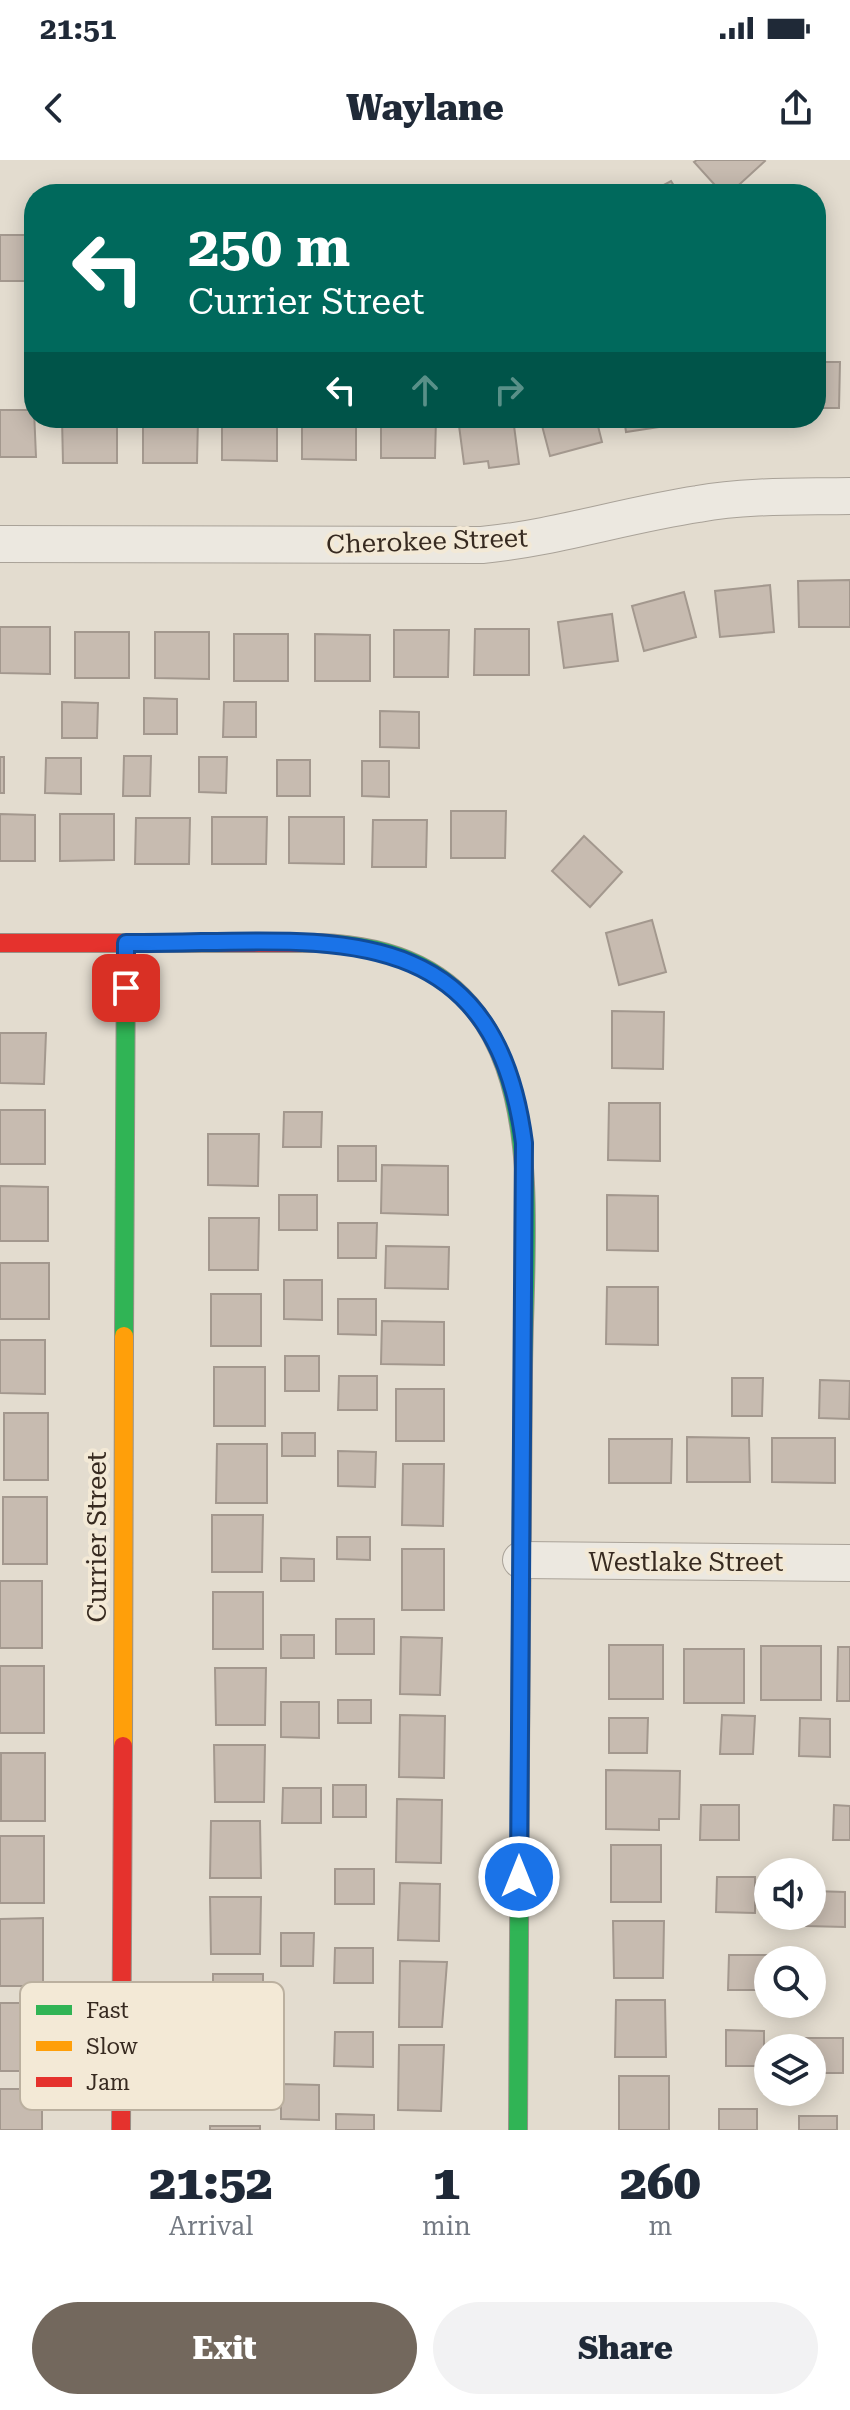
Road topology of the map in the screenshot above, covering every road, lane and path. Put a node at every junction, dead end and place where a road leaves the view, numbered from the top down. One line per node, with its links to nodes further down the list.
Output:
1 (850, 496): 2 (street, Cherokee Street)
2 (0, 544)
3 (0, 943): 4 (street)
4 (126, 943): 5 (street); 7 (street, Currier Street)
5 (521, 1560): 6 (street, Westlake Street); 10 (street)
6 (850, 1563)
7 (122, 1982)
8 (121, 2110): 9 (street, Currier Street)
9 (121, 2130)
10 (518, 2130)

